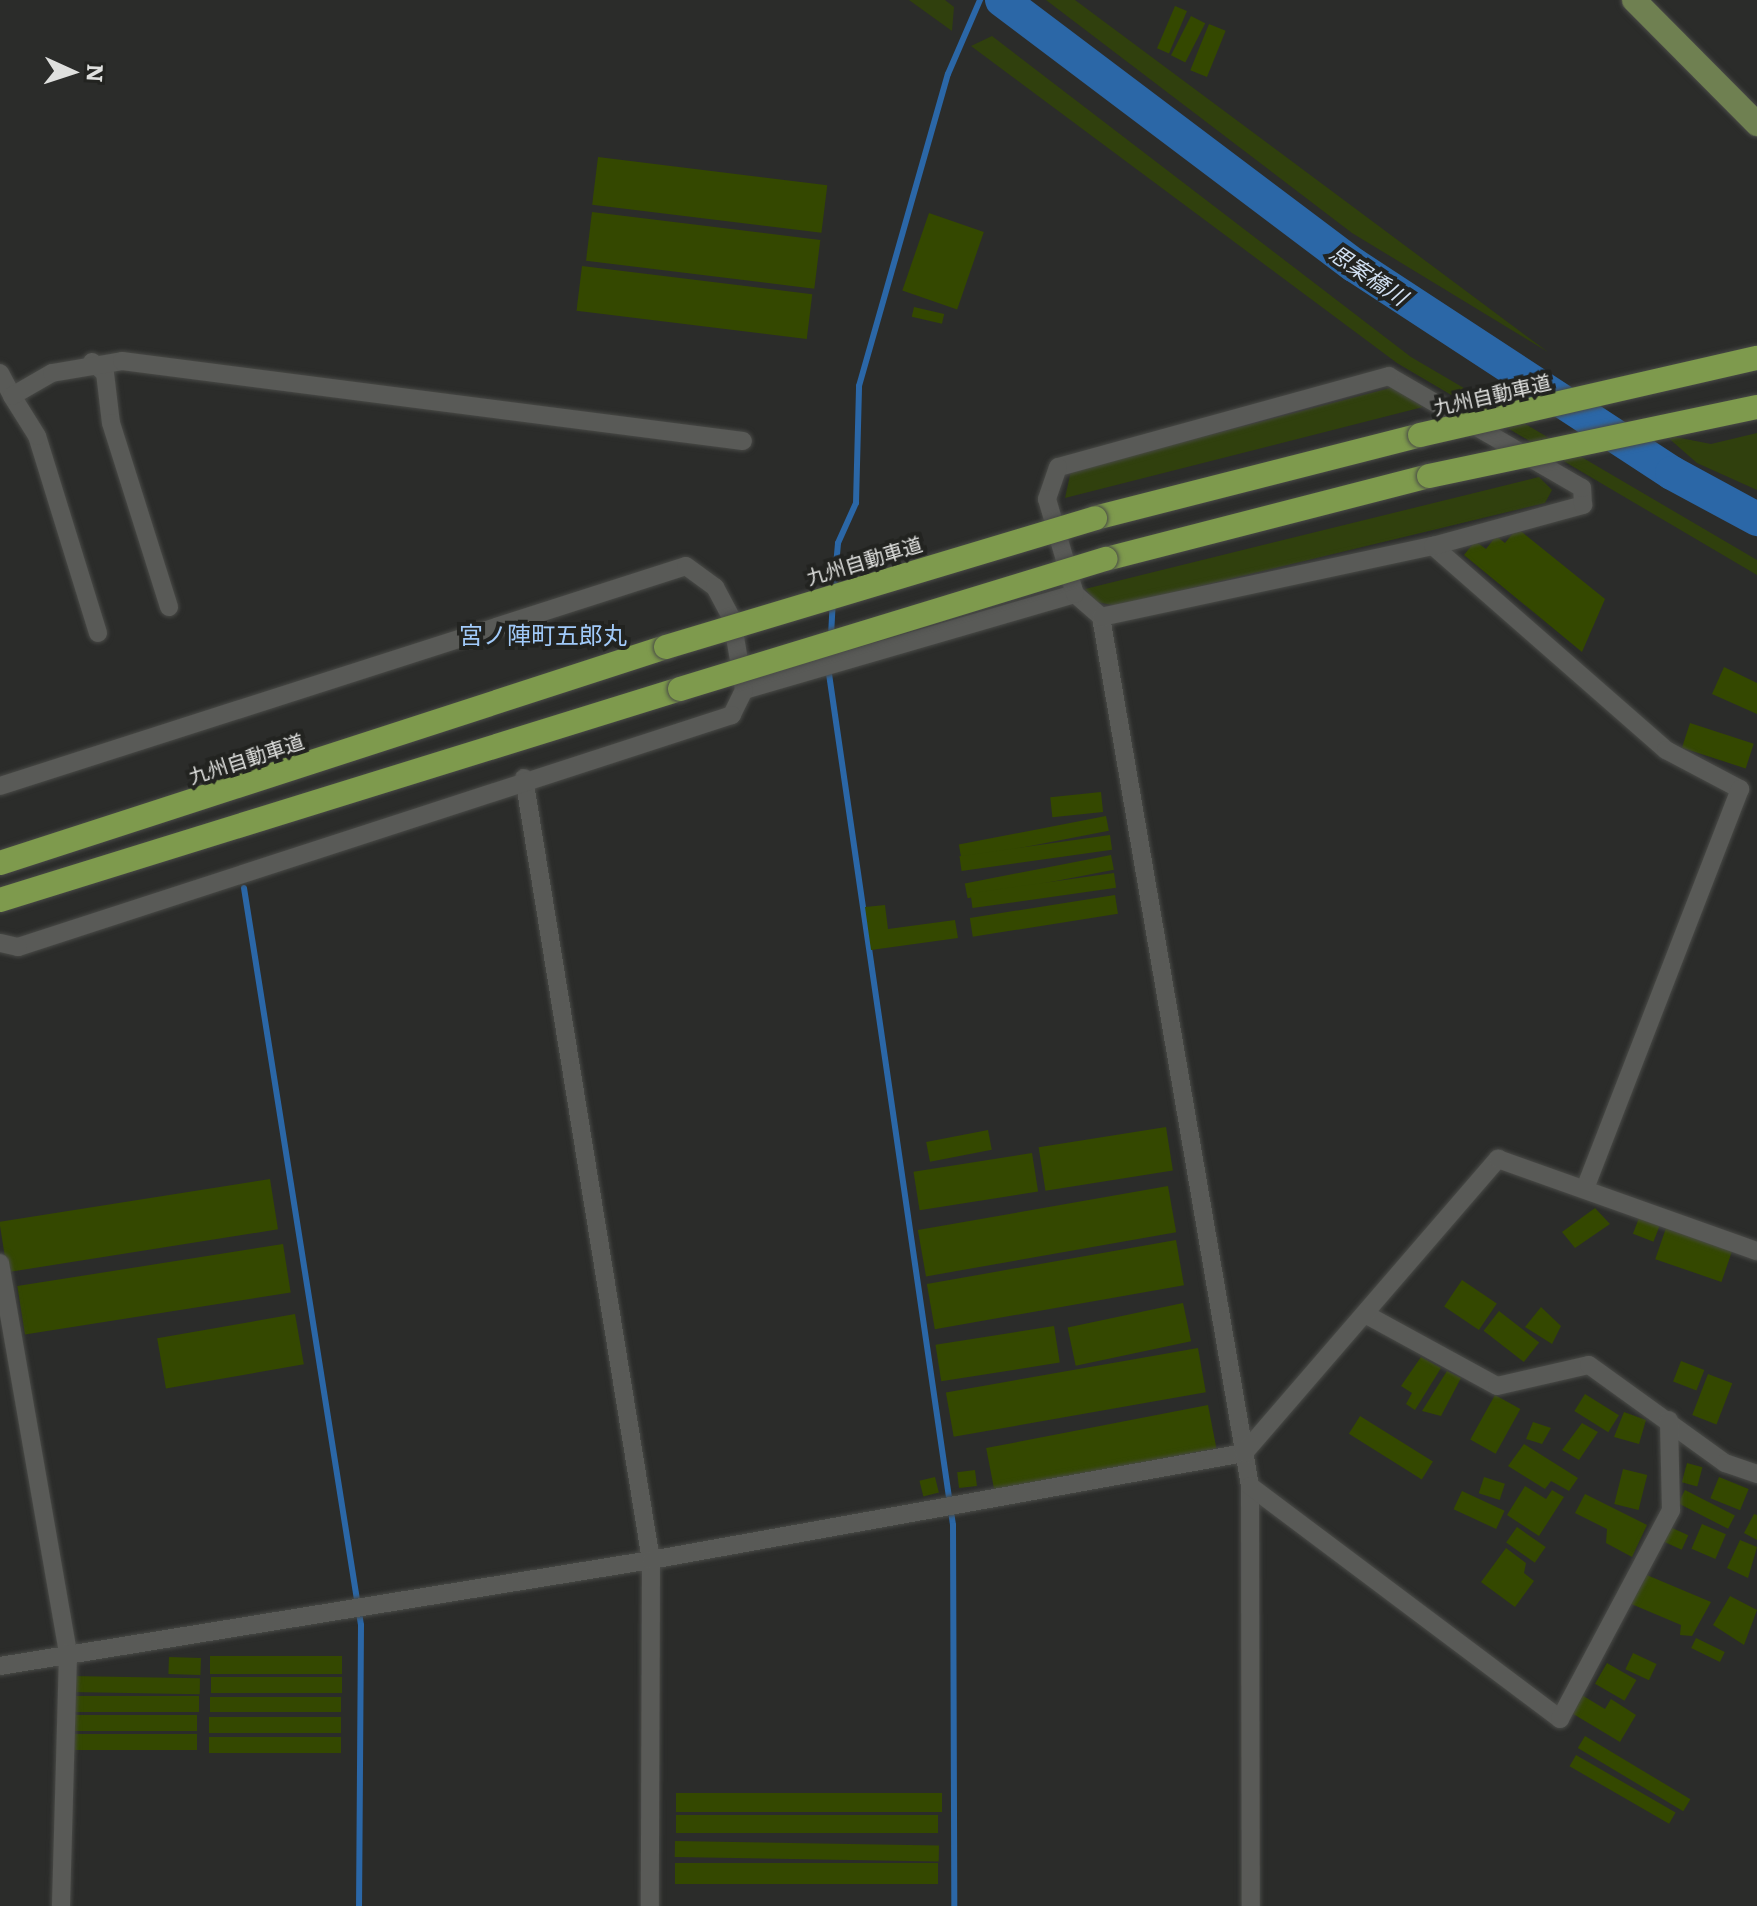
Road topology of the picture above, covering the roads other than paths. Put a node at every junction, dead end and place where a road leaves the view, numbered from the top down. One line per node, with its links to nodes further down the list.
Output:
1 (1634, 0): 2 (main road)
2 (1757, 124)
3 (1757, 358): 17 (highway, 九州自動車道, bridge)
4 (92, 362): 6 (street); 8 (street); 11 (street)
5 (0, 373): 6 (street)
6 (12, 396): 13 (street)
7 (1757, 407): 18 (highway, bridge)
8 (743, 441)
9 (1433, 546): 10 (street); 12 (street); 20 (street)
10 (1075, 594): 12 (street); 14 (street)
11 (169, 607)
12 (1101, 617): 25 (street)
13 (98, 633)
14 (744, 690): 15 (street); 16 (street)
15 (524, 778): 19 (street); 28 (street)
16 (0, 786)
17 (0, 863)
18 (2, 900)
19 (0, 943)
20 (1586, 1187): 21 (street); 23 (street)
21 (1757, 1251)
22 (0, 1263): 29 (street)
23 (1365, 1314): 24 (street); 25 (street)
24 (1669, 1420): 26 (street); 27 (street)
25 (1244, 1453): 27 (street); 28 (street)
26 (1757, 1474)
27 (1250, 1486): 33 (street)
28 (651, 1560): 29 (street); 32 (street)
29 (68, 1654): 30 (street); 31 (street)
30 (0, 1666)
31 (61, 1906)
32 (650, 1906)
33 (1251, 1906)

